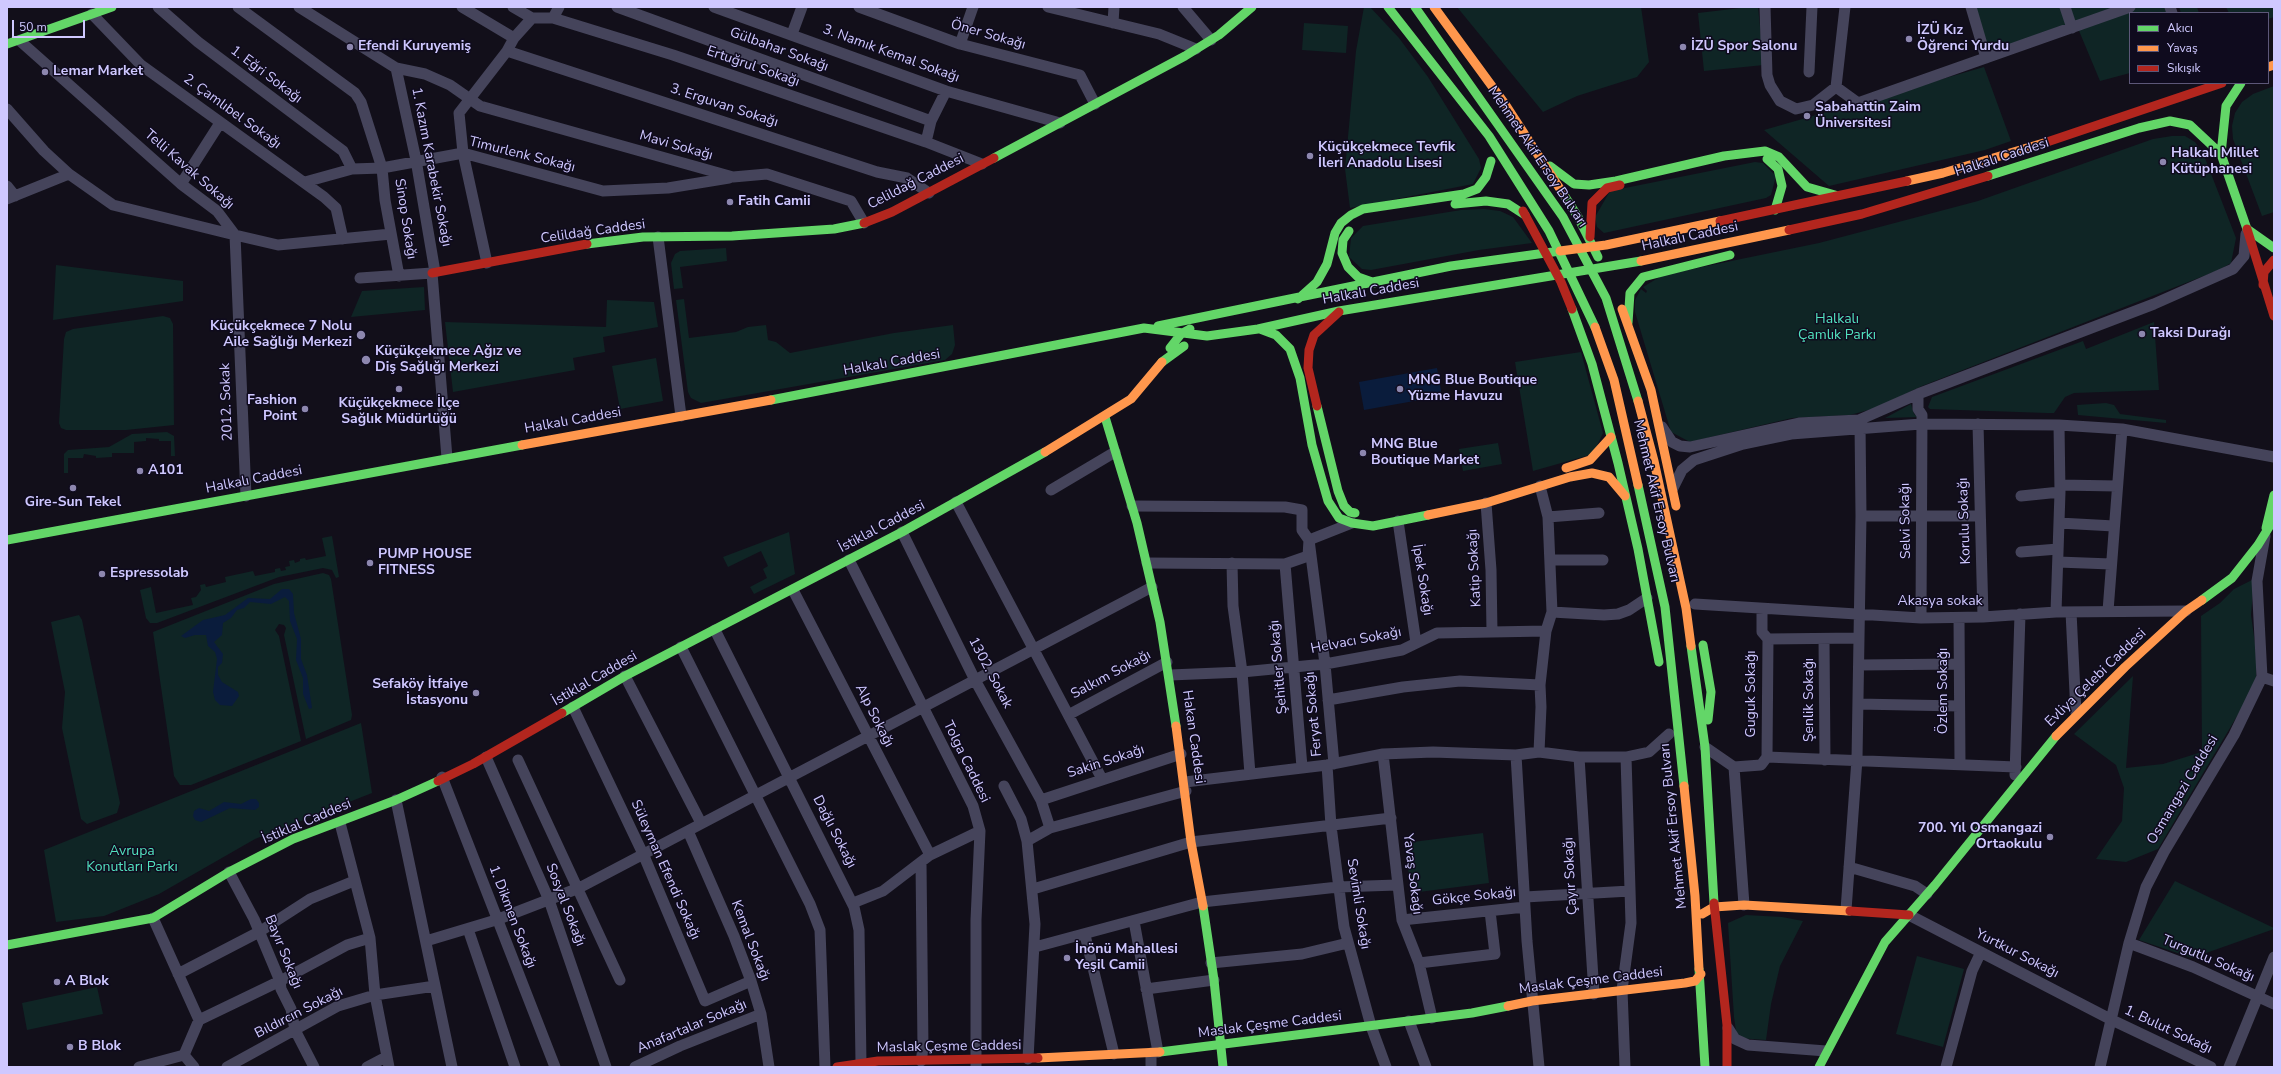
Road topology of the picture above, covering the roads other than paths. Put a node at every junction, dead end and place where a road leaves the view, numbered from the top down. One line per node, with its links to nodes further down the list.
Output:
1 (112, 7): 26 (main road)
2 (158, 7): 62 (street, 1. Eğri Sokağı)
3 (238, 7): 61 (street, Sinop Sokağı)
4 (300, 7): 40 (street)
5 (462, 7): 32 (street)
6 (513, 7): 27 (street)
7 (559, 7): 28 (street)
8 (617, 7): 51 (street, Gülbahar Sokağı)
9 (714, 7): 31 (street, 3. Namık Kemal Sokağı)
10 (802, 7): 31 (street)
11 (859, 7): 36 (street, Öner Sokağı)
12 (973, 7): 36 (street)
13 (1048, 7): 29 (street)
14 (1114, 7): 29 (street)
15 (1183, 7): 33 (street)
16 (1388, 7): 44 (main road, Mehmet Akif Ersoy Bulvarı)
17 (1415, 7): 208 (main road, Mehmet Akif Ersoy Bulvarı)
18 (1434, 7): 58 (main road)
19 (1765, 7): 45 (street)
20 (1812, 7): 41 (street)
21 (1845, 7): 45 (street)
22 (1971, 7): 39 (street)
23 (2065, 7): 30 (street)
24 (2130, 7): 30 (street)
25 (1246, 9): 33 (main road, Celildağ Caddesi)
26 (92, 14): 34 (main road); 52 (street, 2. Çamlıbel Sokağı)
27 (532, 18): 28 (street, Ertuğrul Sokağı); 32 (street)
28 (553, 18): 55 (street, Ertuğrul Sokağı)
29 (1113, 23): 37 (street)
30 (2072, 28): 39 (street)
31 (792, 34): 47 (street, 3. Namık Kemal Sokağı)
32 (514, 38): 38 (street)
33 (1211, 40): 37 (main road, Celildağ Caddesi)
34 (20, 41): 35 (main road); 67 (street, Telli Kavak Sokağı)
35 (7, 44)
36 (960, 44): 49 (street, Öner Sokağı)
37 (1196, 50): 49 (main road, Celildağ Caddesi)
38 (507, 51): 48 (street); 69 (street, 3. Erguvan Sokağı)
39 (1986, 58): 45 (street)
40 (396, 68): 48 (street, Mavi Sokağı); 59 (street, 1. Kazım Karabekir Sokağı)
41 (1809, 72)
42 (2216, 84): 46 (main road, Halkalı Caddesi)
43 (2240, 84): 57 (main road)
44 (1451, 86): 54 (main road); 229 (main road, Mehmet Akif Ersoy Bulvarı)
45 (1836, 87)
46 (2198, 87): 71 (main road, Halkalı Caddesi)
47 (946, 91): 51 (street); 53 (street, 3. Namık Kemal Sokağı)
48 (470, 99): 56 (street); 65 (street, Mavi Sokağı)
49 (1095, 104): 53 (main road, Celildağ Caddesi)
50 (7, 109): 63 (street)
51 (931, 121): 55 (street)
52 (220, 123): 66 (street, 2. Çamlıbel Sokağı); 67 (street)
53 (1060, 123): 60 (main road, Celildağ Caddesi)
54 (1469, 126)
55 (926, 142): 60 (street, Ertuğrul Sokağı)
56 (463, 153): 59 (street, Timurlenk Sokağı); 65 (street, Timurlenk Sokağı); 89 (street)
57 (2221, 154): 74 (main road, Halkalı Caddesi); 79 (main road)
58 (1539, 157): 71 (main road); 84 (main road)
59 (416, 160): 61 (street, Timurlenk Sokağı); 90 (street, 1. Kazım Karabekir Sokağı)
60 (982, 164): 69 (main road, Celildağ Caddesi)
61 (382, 168): 62 (street, Timurlenk Sokağı); 80 (street, Sinop Sokağı)
62 (352, 170): 66 (street, Timurlenk Sokağı)
63 (69, 174): 72 (street); 81 (street)
64 (1500, 174): 96 (main road)
65 (734, 177): 78 (street, Mavi Sokağı)
66 (305, 182): 85 (street, 2. Çamlıbel Sokağı)
67 (181, 184): 81 (street, Telli Kavak Sokağı)
68 (7, 186): 72 (street)
69 (929, 193): 78 (main road, Celildağ Caddesi)
70 (1512, 194): 76 (main road)
71 (1840, 196): 73 (main road, Halkalı Caddesi)
72 (11, 197)
73 (1775, 210): 84 (main road); 94 (main road, Halkalı Caddesi)
74 (1862, 214): 82 (main road); 98 (main road, Halkalı Caddesi)
75 (1388, 215): 76 (main road)
76 (1525, 215): 118 (main road)
77 (1358, 223): 94 (main road)
78 (864, 224): 83 (main road, Celildağ Caddesi)
79 (2247, 229): 86 (main road); 95 (main road); 109 (street)
80 (391, 234): 85 (street); 91 (street, Sinop Sokağı)
81 (235, 235): 85 (street); 128 (street, 2012. Sokak)
82 (1814, 235)
83 (658, 237): 89 (main road, Celildağ Caddesi); 110 (street)
84 (1590, 237): 93 (main road)
85 (343, 239)
86 (2274, 248)
87 (1737, 253): 101 (main road)
88 (2274, 260): 95 (main road)
89 (487, 263): 90 (main road, Celildağ Caddesi)
90 (434, 273): 91 (street); 121 (street, 1. Kazım Karabekir Sokağı)
91 (399, 276): 92 (street)
92 (360, 278)
93 (1608, 279)
94 (1375, 283): 96 (main road, Halkalı Caddesi)
95 (2263, 285): 100 (main road)
96 (1298, 299): 99 (main road, Halkalı Caddesi)
97 (1618, 299): 101 (main road)
98 (1339, 311): 103 (main road, Halkalı Caddesi); 129 (main road)
99 (1217, 315): 102 (main road, Halkalı Caddesi); 105 (main road)
100 (2274, 316)
101 (1628, 325): 112 (main road)
102 (1144, 328): 104 (main road, Halkalı Caddesi); 110 (main road, Halkalı Caddesi)
103 (1260, 329): 106 (main road, Halkalı Caddesi); 143 (main road)
104 (1158, 331): 105 (main road, Halkalı Caddesi); 107 (main road)
105 (1181, 334): 106 (main road, Halkalı Caddesi); 107 (main road)
106 (1207, 336): 108 (main road)
107 (1170, 348): 108 (main road)
108 (1162, 362): 111 (main road, İstiklal Caddesi)
109 (1918, 394): 113 (street); 114 (street, Selvi Sokağı)
110 (681, 416): 121 (main road, Halkalı Caddesi)
111 (1105, 417): 119 (main road, Hakan Caddesi); 132 (main road, İstiklal Caddesi)
112 (1660, 424): 113 (street); 124 (main road)
113 (1860, 424): 114 (street); 124 (street); 137 (street)
114 (1921, 424): 115 (street); 140 (street, Selvi Sokağı)
115 (1978, 424): 116 (street); 138 (street, Korulu Sokağı)
116 (2060, 425): 117 (street); 125 (street)
117 (2122, 429): 120 (street); 123 (street)
118 (1611, 436): 122 (main road); 131 (main road)
119 (1115, 452): 126 (street); 134 (main road, Hakan Caddesi)
120 (2274, 456)
121 (447, 458): 128 (main road, Halkalı Caddesi)
122 (1540, 478): 131 (main road); 133 (main road); 139 (street)
123 (2117, 486): 125 (street); 145 (street)
124 (1673, 488): 136 (main road)
125 (2060, 489): 130 (street); 144 (street)
126 (1051, 490)
127 (2274, 495): 146 (main road)
128 (246, 496): 148 (main road, Halkalı Caddesi)
129 (1472, 496)
130 (2021, 496)
131 (1626, 497): 162 (main road)
132 (956, 502): 147 (main road, İstiklal Caddesi); 184 (street)
133 (1486, 503): 142 (main road); 177 (street, Katip Sokağı)
134 (1132, 506): 149 (street, Feryat Sokağı); 156 (main road, Hakan Caddesi)
135 (1599, 513): 139 (street)
136 (1678, 515)
137 (1861, 516): 140 (street); 171 (street)
138 (1980, 516): 140 (street); 172 (street, Korulu Sokağı)
139 (1548, 517): 153 (street)
140 (1920, 518): 173 (street, Selvi Sokağı)
141 (2274, 519): 146 (main road)
142 (1398, 521): 143 (main road); 182 (street, İpek Sokağı)
143 (1352, 523): 149 (street)
144 (2059, 523): 145 (street); 150 (street)
145 (2114, 526): 159 (street)
146 (2266, 528): 165 (main road, Evliya Çelebi Caddesi); 194 (street, Osmangazi Caddesi)
147 (902, 532): 152 (main road, İstiklal Caddesi); 195 (street, 1302. Sokak)
148 (7, 540)
149 (1309, 540): 158 (street); 186 (street, Feryat Sokağı)
150 (2058, 549): 151 (street); 155 (street)
151 (2021, 552)
152 (849, 560): 161 (main road, İstiklal Caddesi); 202 (street, Tolga Caddesi)
153 (1550, 560): 154 (street); 166 (street)
154 (1603, 560)
155 (2058, 562): 159 (street); 167 (street)
156 (1147, 563): 157 (street); 160 (main road, Hakan Caddesi)
157 (1232, 563): 158 (street); 190 (street)
158 (1285, 564): 189 (street, Şehitler Sokağı)
159 (2111, 564): 169 (street)
160 (1152, 587): 184 (street); 185 (main road, Hakan Caddesi)
161 (793, 590): 175 (main road, İstiklal Caddesi); 207 (street, Alp Sokağı)
162 (1647, 598): 166 (street); 191 (main road)
163 (1695, 604): 164 (street, Akasya sokak)
164 (1762, 610): 171 (street, Akasya sokak); 180 (street, Guguk Sokağı)
165 (2186, 611): 169 (street, Akasya sokak); 204 (main road, Evliya Çelebi Caddesi)
166 (1552, 612): 176 (street)
167 (2056, 612): 168 (street, Akasya sokak); 170 (street, Akasya sokak)
168 (2071, 612): 169 (street, Akasya sokak); 204 (street)
169 (2108, 612)
170 (2020, 614): 172 (street, Akasya sokak); 224 (street)
171 (1860, 615): 173 (street, Akasya sokak); 179 (street)
172 (1983, 617): 174 (street, Akasya sokak)
173 (1921, 618): 174 (street, Akasya sokak)
174 (1959, 618): 187 (street, Özlem Sokağı)
175 (715, 630): 183 (main road, İstiklal Caddesi); 227 (street, Dağlı Sokağı)
176 (1546, 631): 177 (street, Helvacı Sokağı); 197 (street)
177 (1492, 632): 182 (street, Helvacı Sokağı)
178 (1701, 634): 208 (main road)
179 (1859, 638): 181 (street); 188 (street)
180 (1768, 639): 181 (street); 216 (street, Guguk Sokağı)
181 (1824, 639): 219 (street, Şenlik Sokağı)
182 (1416, 643): 186 (street, Helvacı Sokağı)
183 (681, 647): 193 (main road, İstiklal Caddesi); 233 (street)
184 (1035, 648): 195 (street); 205 (street)
185 (1167, 662): 192 (main road, Hakan Caddesi); 205 (street, Salkım Sokağı)
186 (1325, 664): 189 (street, Helvacı Sokağı); 198 (street, Feryat Sokağı)
187 (1959, 664): 188 (street); 200 (street, Özlem Sokağı)
188 (1858, 665): 199 (street)
189 (1294, 668): 190 (street, Helvacı Sokağı); 222 (street, Şehitler Sokağı)
190 (1242, 672): 192 (street, Helvacı Sokağı); 225 (street)
191 (1660, 672)
192 (1170, 675): 210 (main road, Hakan Caddesi)
193 (625, 676): 201 (main road, İstiklal Caddesi); 238 (street)
194 (2262, 677): 196 (street); 279 (street, Osmangazi Caddesi)
195 (975, 680): 202 (street); 235 (street, 1302. Sokak)
196 (2274, 681)
197 (1540, 685): 198 (street); 209 (street)
198 (1328, 700): 220 (street, Feryat Sokağı)
199 (1858, 704): 200 (street); 217 (street)
200 (1959, 706): 221 (street, Özlem Sokağı)
201 (573, 708): 214 (main road, İstiklal Caddesi); 245 (street, Süleyman Efendi Sokağı)
202 (923, 709): 207 (street); 242 (street, Tolga Caddesi)
203 (1666, 711): 206 (main road)
204 (2076, 713): 232 (main road, Evliya Çelebi Caddesi)
205 (1070, 714): 228 (street)
206 (1669, 734): 213 (street); 229 (main road)
207 (868, 737): 227 (street); 246 (street, Alp Sokağı)
208 (1706, 747): 223 (street); 262 (main road, Mehmet Akif Ersoy Bulvarı)
209 (1539, 752): 212 (street); 215 (street)
210 (1181, 754): 228 (street, Sakin Sokağı); 231 (main road, Hakan Caddesi)
211 (1383, 754): 212 (street); 220 (street); 236 (street, Yavaş Sokağı)
212 (1516, 755): 259 (street)
213 (1626, 756): 215 (street); 254 (street)
214 (486, 757): 226 (main road, İstiklal Caddesi); 257 (street, Sosyal Sokağı)
215 (1579, 757): 256 (street, Çayır Sokağı)
216 (1767, 757): 219 (street); 223 (street)
217 (1857, 759): 219 (street); 221 (street); 247 (street)
218 (518, 760): 252 (street)
219 (1825, 760)
220 (1330, 764): 222 (street); 239 (street, Sevimli Sokağı)
221 (1960, 764): 224 (street)
222 (1302, 767): 225 (street)
223 (1734, 767): 261 (street)
224 (2016, 767): 232 (street)
225 (1250, 774): 231 (street)
226 (442, 777): 234 (main road, İstiklal Caddesi); 268 (street, 1. Dikmen Sokağı)
227 (790, 778): 233 (street); 260 (street, Dağlı Sokağı)
228 (1102, 778): 235 (street, Sakin Sokağı)
229 (1684, 784): 266 (main road, Mehmet Akif Ersoy Bulvarı)
230 (1004, 786): 243 (street)
231 (1185, 787): 240 (street); 244 (main road, Hakan Caddesi)
232 (2012, 789): 255 (main road, Evliya Çelebi Caddesi)
233 (756, 795): 238 (street); 331 (street)
234 (396, 800): 237 (main road, İstiklal Caddesi); 276 (street)
235 (1041, 800): 240 (street, 1302. Sokak)
236 (1391, 818): 239 (street); 250 (street, Yavaş Sokağı)
237 (340, 822): 248 (main road, İstiklal Caddesi); 249 (street)
238 (702, 823): 241 (street)
239 (1331, 826): 244 (street); 251 (street, Sevimli Sokağı)
240 (1050, 828): 243 (street)
241 (688, 831): 245 (street); 291 (street, Kemal Sokağı)
242 (980, 831): 246 (street); 317 (street, Tolga Caddesi)
243 (1027, 841): 253 (street)
244 (1191, 842): 253 (street); 258 (main road, Hakan Caddesi)
245 (644, 856): 252 (street); 291 (street, Süleyman Efendi Sokağı)
246 (926, 859): 260 (street); 314 (street, Alp Sokağı)
247 (1849, 867): 255 (street); 263 (street)
248 (229, 872): 267 (main road, İstiklal Caddesi); 273 (street, Bayır Sokağı)
249 (354, 882): 273 (street); 275 (street)
250 (1397, 885): 251 (street); 269 (street, Yavaş Sokağı)
251 (1338, 887): 258 (street); 278 (street, Sevimli Sokağı)
252 (579, 888): 257 (street); 288 (street)
253 (1032, 889): 281 (street)
254 (1630, 891): 256 (street, Gökçe Sokağı); 294 (street)
255 (1927, 894): 265 (main road, Evliya Çelebi Caddesi)
256 (1588, 895): 259 (street, Gökçe Sokağı); 295 (street, Çayır Sokağı)
257 (549, 900): 268 (street); 328 (street, Sosyal Sokağı)
258 (1202, 902): 271 (street); 284 (main road, Hakan Caddesi)
259 (1525, 902): 264 (street, Gökçe Sokağı); 298 (street)
260 (853, 903): 316 (street, Dağlı Sokağı)
261 (1744, 905): 262 (main road); 263 (main road)
262 (1714, 907): 266 (main road); 305 (main road, Mehmet Akif Ersoy Bulvarı)
263 (1846, 910): 270 (main road)
264 (1490, 911): 269 (street, Gökçe Sokağı); 285 (street)
265 (1909, 915): 270 (main road); 277 (main road, Evliya Çelebi Caddesi); 282 (street, Yurtkur Sokağı)
266 (1697, 917): 287 (main road, Mehmet Akif Ersoy Bulvarı)
267 (153, 918): 280 (main road, İstiklal Caddesi); 286 (street)
268 (496, 920): 272 (street); 327 (street, 1. Dikmen Sokağı)
269 (1402, 920): 285 (street, Yavaş Sokağı)
270 (1881, 920): 277 (main road, Evliya Çelebi Caddesi)
271 (1134, 921): 274 (street); 293 (street)
272 (468, 929): 276 (street); 326 (street)
273 (259, 932): 286 (street); 290 (street, Bayır Sokağı)
274 (1085, 935): 281 (street); 311 (street)
275 (370, 938): 290 (street); 296 (street)
276 (426, 941): 292 (street)
277 (1885, 942): 309 (main road, Evliya Çelebi Caddesi)
278 (1348, 943): 284 (street); 306 (street, Sevimli Sokağı)
279 (2130, 943): 297 (street, Turgutlu Sokağı); 303 (street, Osmangazi Caddesi)
280 (7, 945)
281 (1034, 947): 313 (street)
282 (1980, 952): 303 (street, Yurtkur Sokağı); 342 (street)
283 (2274, 957): 297 (street)
284 (1211, 963): 289 (main road, Hakan Caddesi)
285 (1419, 963): 301 (street, Yavaş Sokağı)
286 (178, 974): 302 (street)
287 (1701, 974): 294 (main road, Maslak Çeşme Caddesi); 339 (main road, Mehmet Akif Ersoy Bulvarı)
288 (620, 980)
289 (1214, 980): 293 (street); 308 (main road, Hakan Caddesi)
290 (280, 981): 302 (street); 307 (street, Bayır Sokağı)
291 (751, 981): 300 (street, Kemal Sokağı)
292 (435, 986): 296 (street, Bıldırcın Sokağı); 325 (street)
293 (1146, 989): 310 (street)
294 (1622, 990): 295 (main road, Maslak Çeşme Caddesi); 338 (street)
295 (1594, 994): 298 (main road, Maslak Çeşme Caddesi)
296 (374, 996): 307 (street, Bıldırcın Sokağı); 315 (street)
297 (2256, 997): 299 (street, Turgutlu Sokağı); 345 (street)
298 (1532, 1001): 301 (main road, Maslak Çeşme Caddesi); 337 (street)
299 (2274, 1004)
300 (761, 1014): 329 (street, Anafartalar Sokağı); 330 (street, Kemal Sokağı)
301 (1432, 1018): 304 (main road, Maslak Çeşme Caddesi)
302 (199, 1020): 312 (street)
303 (2112, 1020): 343 (street, Osmangazi Caddesi); 344 (street, 1. Bulut Sokağı)
304 (1408, 1021): 306 (main road, Maslak Çeşme Caddesi); 336 (street)
305 (1727, 1025): 309 (street); 340 (main road, Mehmet Akif Ersoy Bulvarı)
306 (1371, 1026): 308 (main road, Maslak Çeşme Caddesi); 335 (street, Sevimli Sokağı)
307 (294, 1030): 322 (street, Bıldırcın Sokağı); 323 (street, Bayır Sokağı)
308 (1222, 1045): 310 (main road, Maslak Çeşme Caddesi); 334 (main road, Hakan Caddesi)
309 (1826, 1051): 341 (main road, Evliya Çelebi Caddesi)
310 (1155, 1053): 311 (main road, Maslak Çeşme Caddesi); 333 (street)
311 (1114, 1054): 318 (main road, Maslak Çeşme Caddesi)
312 (184, 1055): 320 (street); 321 (street)
313 (1028, 1059): 317 (main road, Maslak Çeşme Caddesi); 318 (main road, Maslak Çeşme Caddesi)
314 (920, 1061): 317 (main road, Maslak Çeşme Caddesi); 319 (main road, Maslak Çeşme Caddesi)
315 (388, 1062): 324 (street)
316 (861, 1063): 319 (main road, Maslak Çeşme Caddesi); 332 (main road, Maslak Çeşme Caddesi)
317 (976, 1063)
318 (1057, 1063)
319 (878, 1064)
320 (139, 1067)
321 (194, 1067)
322 (227, 1067)
323 (314, 1067)
324 (367, 1067)
325 (452, 1067)
326 (516, 1067)
327 (555, 1067)
328 (606, 1067)
329 (635, 1067)
330 (769, 1067)
331 (825, 1067)
332 (837, 1067)
333 (1151, 1067)
334 (1223, 1067)
335 (1386, 1067)
336 (1426, 1067)
337 (1539, 1067)
338 (1625, 1067)
339 (1705, 1067)
340 (1727, 1067)
341 (1819, 1067)
342 (1946, 1067)
343 (2100, 1067)
344 (2211, 1067)
345 (2229, 1067)

